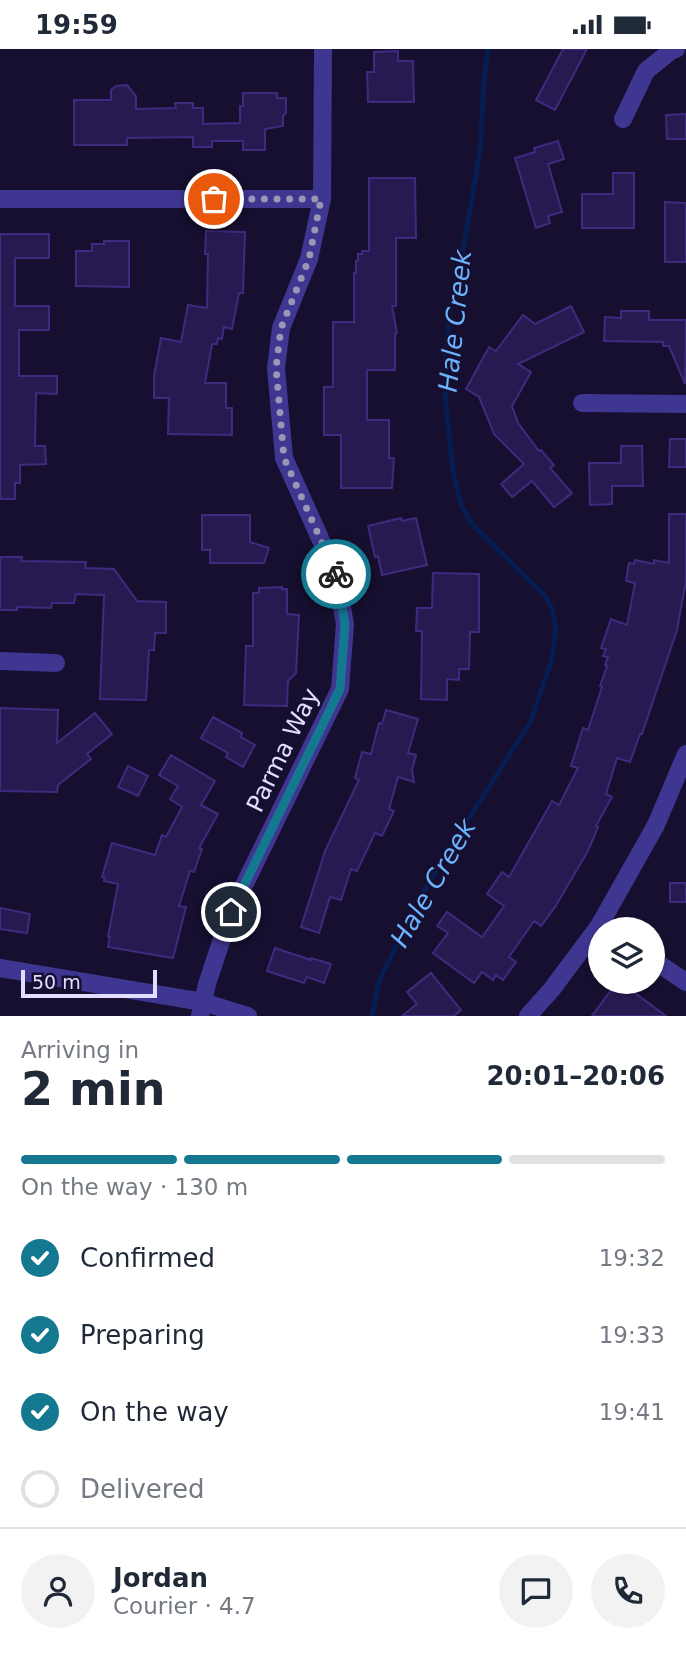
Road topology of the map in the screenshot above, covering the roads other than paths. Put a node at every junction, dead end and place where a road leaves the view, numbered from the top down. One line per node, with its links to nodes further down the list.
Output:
1 (323, 49): 5 (street, Parma Way)
2 (676, 49): 3 (street)
3 (623, 118)
4 (0, 199): 5 (street)
5 (321, 199): 16 (street, Parma Way)
6 (582, 403): 7 (street)
7 (686, 404)
8 (0, 661): 9 (street)
9 (56, 663)
10 (686, 754): 11 (street)
11 (607, 917)
12 (588, 944): 18 (street)
13 (0, 968): 16 (street)
14 (665, 968): 15 (street)
15 (686, 982)
16 (201, 1009): 17 (street)
17 (248, 1016)
18 (528, 1016)

